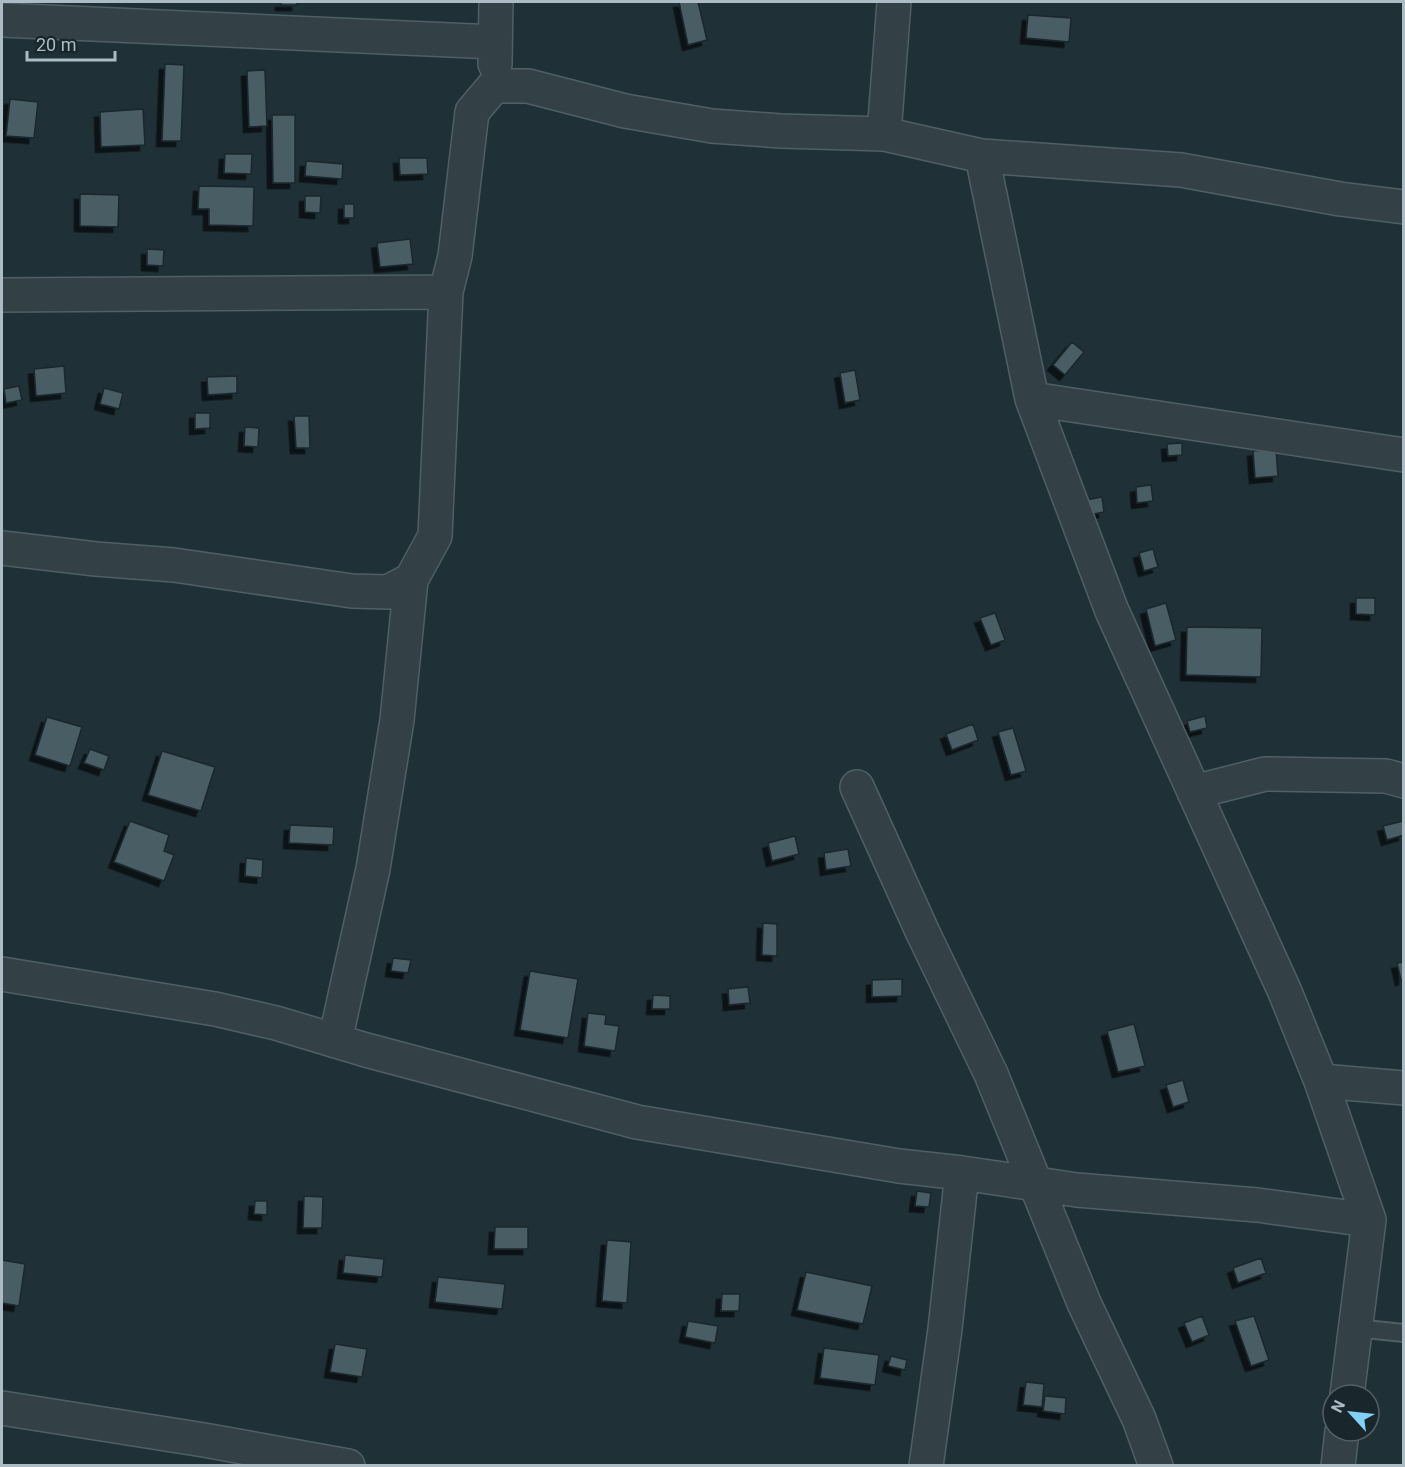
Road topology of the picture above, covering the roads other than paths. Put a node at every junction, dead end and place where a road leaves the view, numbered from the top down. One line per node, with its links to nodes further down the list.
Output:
1 (496, 2): 4 (street)
2 (894, 2): 6 (street)
3 (2, 20): 4 (street)
4 (495, 42): 5 (street)
5 (494, 86): 6 (street); 9 (street)
6 (884, 134): 7 (street)
7 (982, 156): 8 (street); 11 (street)
8 (1404, 207)
9 (446, 292): 10 (street); 14 (street)
10 (2, 295)
11 (1032, 399): 12 (street); 17 (street)
12 (1404, 454)
13 (2, 548): 14 (street)
14 (411, 580): 19 (street)
15 (1404, 781): 17 (street)
16 (857, 787): 23 (street)
17 (1194, 792): 20 (street)
18 (2, 974): 19 (street)
19 (335, 1041): 22 (street)
20 (1321, 1081): 21 (street); 24 (street)
21 (1404, 1088)
22 (962, 1173): 23 (street); 31 (street)
23 (1035, 1183): 24 (street); 32 (street)
24 (1369, 1220): 25 (street)
25 (1355, 1328): 26 (lane); 27 (street)
26 (1404, 1333)
27 (1348, 1383)
28 (2, 1408): 30 (street)
29 (1341, 1443): 33 (street)
30 (348, 1466)
31 (926, 1466)
32 (1156, 1466)
33 (1338, 1466)

